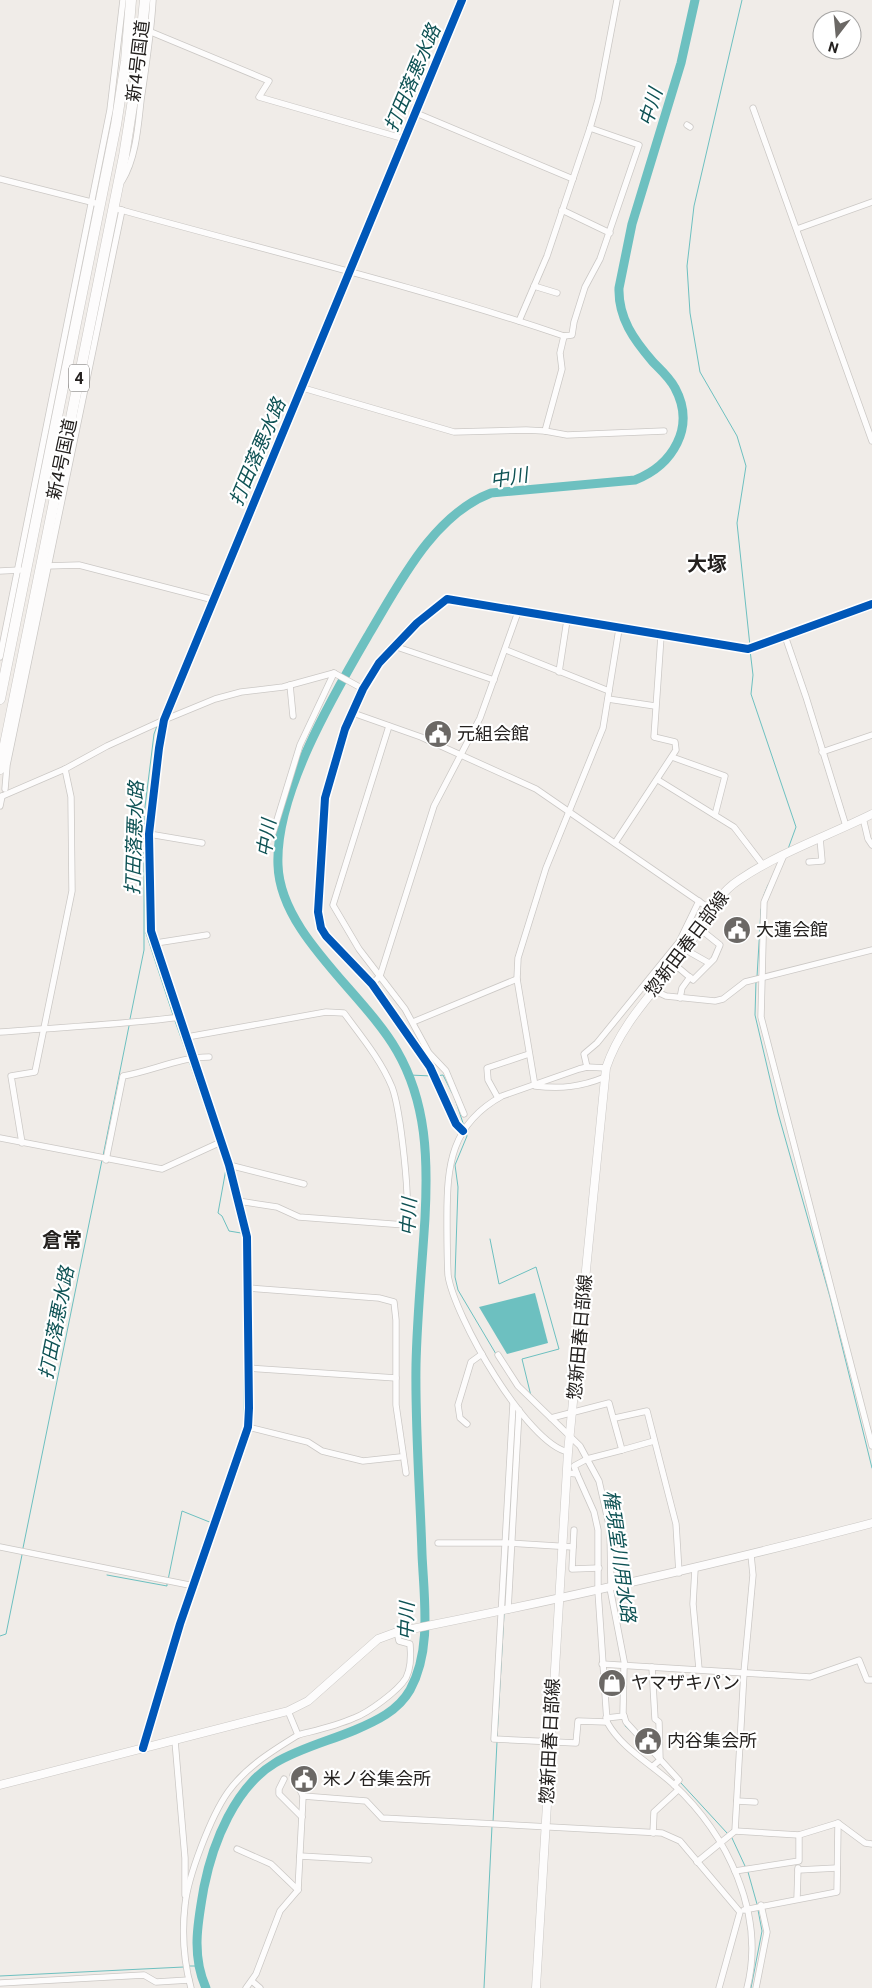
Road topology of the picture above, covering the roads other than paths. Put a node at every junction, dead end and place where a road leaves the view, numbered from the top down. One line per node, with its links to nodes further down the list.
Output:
1 (123, 0): 16 (street)
2 (131, 0): 16 (highway, 新4号国道 / 4)
3 (145, 0): 14 (highway, 新4号国道 / 4)
4 (153, 0): 7 (street)
5 (462, 0): 9 (street)
6 (616, 0): 10 (street)
7 (151, 32): 11 (street); 14 (street)
8 (753, 108): 19 (street)
9 (416, 113): 11 (street); 13 (street)
10 (590, 128): 13 (street); 20 (street)
11 (405, 139): 21 (street)
12 (0, 179): 16 (street)
13 (572, 179): 18 (street)
14 (118, 187): 17 (highway, 新4号国道 / 4)
15 (872, 202): 19 (street)
16 (96, 203): 31 (highway, 新4号国道 / 4)
17 (118, 209): 21 (street); 30 (highway, 新4号国道 / 4)
18 (562, 210): 20 (street); 22 (street)
19 (796, 229): 29 (street)
20 (610, 233): 25 (street)
21 (350, 273): 24 (street); 26 (street)
22 (534, 286): 23 (street); 24 (street)
23 (557, 293)
24 (519, 320): 25 (street)
25 (564, 336): 27 (street)
26 (303, 388): 27 (street); 33 (street)
27 (545, 431): 28 (street)
28 (664, 431)
29 (872, 440)
30 (45, 566): 33 (street); 59 (highway, 新4号国道 / 4)
31 (22, 570): 32 (street); 42 (street); 49 (highway, 新4号国道 / 4)
32 (0, 571)
33 (214, 600): 54 (street)
34 (872, 604): 39 (street)
35 (518, 612): 36 (street); 40 (street); 41 (street)
36 (567, 620): 37 (street); 43 (street)
37 (619, 629): 38 (street); 48 (street)
38 (660, 636): 39 (street); 51 (street)
39 (785, 636): 57 (street)
40 (394, 646): 45 (street); 47 (street)
41 (506, 650): 43 (street); 45 (street)
42 (0, 657)
43 (559, 672): 48 (street)
44 (334, 673): 46 (street); 47 (street); 72 (street)
45 (494, 680): 58 (street)
46 (290, 685): 53 (street); 54 (street)
47 (363, 690): 52 (street)
48 (608, 691): 50 (street)
49 (0, 699)
50 (608, 700): 51 (street); 67 (street)
51 (655, 706): 60 (street)
52 (353, 713): 55 (street); 94 (street)
53 (293, 716)
54 (164, 720): 62 (street); 73 (street)
55 (389, 726): 58 (street); 90 (street)
56 (872, 735): 57 (street)
57 (822, 752): 71 (street)
58 (462, 754): 67 (street); 90 (street)
59 (6, 756): 61 (highway, 新4号国道 / 4); 64 (street)
60 (672, 757): 63 (street); 69 (street)
61 (0, 769)
62 (65, 769): 65 (street); 99 (street)
63 (658, 780): 69 (street); 76 (street)
64 (5, 789)
65 (1, 796): 66 (street)
66 (0, 806)
67 (568, 812): 76 (street); 92 (street)
68 (872, 814): 70 (main road, 惣新田春日部線)
69 (715, 815): 80 (street)
70 (864, 818): 71 (main road, 惣新田春日部線); 77 (street)
71 (846, 826): 74 (main road, 惣新田春日部線)
72 (273, 833)
73 (149, 834): 75 (street); 85 (street)
74 (820, 838): 78 (main road, 惣新田春日部線); 79 (street)
75 (202, 843)
76 (615, 843): 81 (street)
77 (872, 845)
78 (782, 856): 80 (main road, 惣新田春日部線); 93 (street)
79 (809, 862)
80 (763, 865): 82 (main road, 惣新田春日部線)
81 (699, 901): 82 (street); 105 (street)
82 (710, 909): 83 (main road, 惣新田春日部線)
83 (700, 928): 86 (main road, 惣新田春日部線); 89 (street)
84 (207, 935): 85 (street)
85 (156, 943): 97 (street)
86 (686, 950): 88 (main road, 惣新田春日部線); 89 (street)
87 (872, 950): 93 (street)
88 (674, 964): 91 (street); 95 (main road, 惣新田春日部線)
89 (709, 964): 91 (street)
90 (380, 976): 94 (street); 98 (street)
91 (690, 977): 96 (street)
92 (517, 979): 98 (street); 102 (street)
93 (762, 979): 96 (street); 133 (street)
94 (372, 984): 111 (street)
95 (653, 990): 96 (street); 106 (main road, 惣新田春日部線)
96 (680, 998)
97 (180, 1017): 99 (street); 101 (street)
98 (413, 1022): 110 (street)
99 (45, 1028): 100 (street); 114 (street)
100 (0, 1032)
101 (187, 1037): 103 (street); 118 (street)
102 (530, 1054): 108 (street); 109 (street)
103 (194, 1057): 104 (street); 113 (street); 115 (street)
104 (209, 1057)
105 (587, 1067): 106 (street); 108 (street)
106 (606, 1068): 107 (main road, 惣新田春日部線)
107 (605, 1078): 108 (street); 126 (main road, 惣新田春日部線)
108 (535, 1086): 109 (street)
109 (498, 1098): 111 (street)
110 (464, 1114)
111 (463, 1131): 120 (street)
112 (0, 1138): 114 (street)
113 (221, 1142): 115 (street); 116 (street)
114 (22, 1143): 115 (street)
115 (106, 1160)
116 (229, 1165): 117 (street); 118 (street)
117 (304, 1184)
118 (238, 1201): 119 (street)
119 (248, 1288): 122 (street); 123 (street)
120 (482, 1354): 124 (street); 129 (street)
121 (498, 1355): 127 (street)
122 (248, 1368): 123 (street); 130 (street)
123 (396, 1378): 138 (street)
124 (513, 1404): 125 (street); 144 (street)
125 (519, 1410): 135 (street); 145 (street)
126 (573, 1413): 127 (street); 128 (street); 131 (main road, 惣新田春日部線)
127 (551, 1418): 131 (street)
128 (615, 1418): 132 (street); 134 (street)
129 (467, 1424)
130 (248, 1427): 136 (street); 153 (street)
131 (570, 1438): 135 (main road, 惣新田春日部線); 137 (street)
132 (654, 1441): 134 (street); 152 (street)
133 (872, 1446)
134 (622, 1450): 137 (street)
135 (568, 1452): 139 (main road, 惣新田春日部線)
136 (400, 1457)
137 (585, 1460): 140 (street); 154 (street)
138 (406, 1473)
139 (567, 1473): 140 (street); 147 (main road, 惣新田春日部線)
140 (577, 1474): 150 (street)
141 (872, 1523): 149 (main road)
142 (574, 1530): 148 (street)
143 (438, 1543): 144 (street)
144 (505, 1543): 145 (street); 156 (street)
145 (512, 1544): 147 (street); 156 (street)
146 (0, 1547): 153 (street)
147 (561, 1547): 148 (street); 155 (main road, 惣新田春日部線)
148 (573, 1548): 150 (street)
149 (751, 1555): 151 (main road); 162 (street)
150 (599, 1568): 154 (street)
151 (695, 1569): 152 (main road); 161 (street)
152 (679, 1573): 154 (main road)
153 (194, 1586): 170 (street)
154 (607, 1589): 155 (main road); 158 (street); 159 (street)
155 (558, 1600): 156 (main road); 169 (main road, 惣新田春日部線)
156 (505, 1611): 157 (main road); 169 (street)
157 (399, 1631): 164 (main road); 167 (street)
158 (602, 1664): 159 (street); 166 (street)
159 (625, 1666): 160 (street); 165 (street)
160 (652, 1667): 161 (street); 171 (street)
161 (699, 1669): 162 (street)
162 (744, 1672): 163 (street); 178 (street)
163 (872, 1680)
164 (288, 1711): 167 (street); 168 (main road)
165 (624, 1716): 166 (street); 171 (street)
166 (606, 1720): 169 (street); 172 (street)
167 (298, 1735): 198 (street)
168 (175, 1741): 170 (main road); 198 (street)
169 (550, 1742): 182 (main road, 惣新田春日部線)
170 (143, 1748): 175 (main road)
171 (660, 1760): 172 (street); 176 (street)
172 (653, 1766): 176 (street)
173 (293, 1775): 177 (street)
174 (284, 1779): 180 (street)
175 (0, 1785)
176 (676, 1787): 184 (street); 186 (street)
177 (303, 1796): 180 (street); 182 (street)
178 (737, 1801): 179 (street); 183 (street)
179 (755, 1802)
180 (302, 1817): 189 (street)
181 (838, 1823): 185 (street); 187 (street); 193 (street)
182 (545, 1827): 184 (street); 210 (main road, 惣新田春日部線)
183 (735, 1831): 185 (street); 186 (street)
184 (653, 1833): 192 (street)
185 (799, 1836): 191 (street)
186 (721, 1842): 192 (street); 195 (street)
187 (872, 1844)
188 (237, 1849): 196 (street)
189 (300, 1856): 190 (street); 196 (street)
190 (369, 1860)
191 (799, 1861): 194 (street); 195 (street)
192 (697, 1862): 201 (street)
193 (837, 1868): 194 (street); 197 (street)
194 (798, 1870): 197 (street)
195 (735, 1871): 200 (street)
196 (298, 1890): 204 (street)
197 (797, 1899): 199 (street)
198 (185, 1904): 202 (street)
199 (761, 1905): 200 (street); 213 (street)
200 (747, 1909): 201 (street); 212 (street)
201 (740, 1912): 211 (street)
202 (189, 1980): 203 (street); 207 (street)
203 (178, 1981): 205 (street); 206 (street)
204 (252, 1982): 208 (street); 209 (street)
205 (0, 1983)
206 (179, 1988)
207 (191, 1988)
208 (246, 1988)
209 (260, 1988)
210 (536, 1988)
211 (719, 1988)
212 (747, 1988)
213 (756, 1988)

